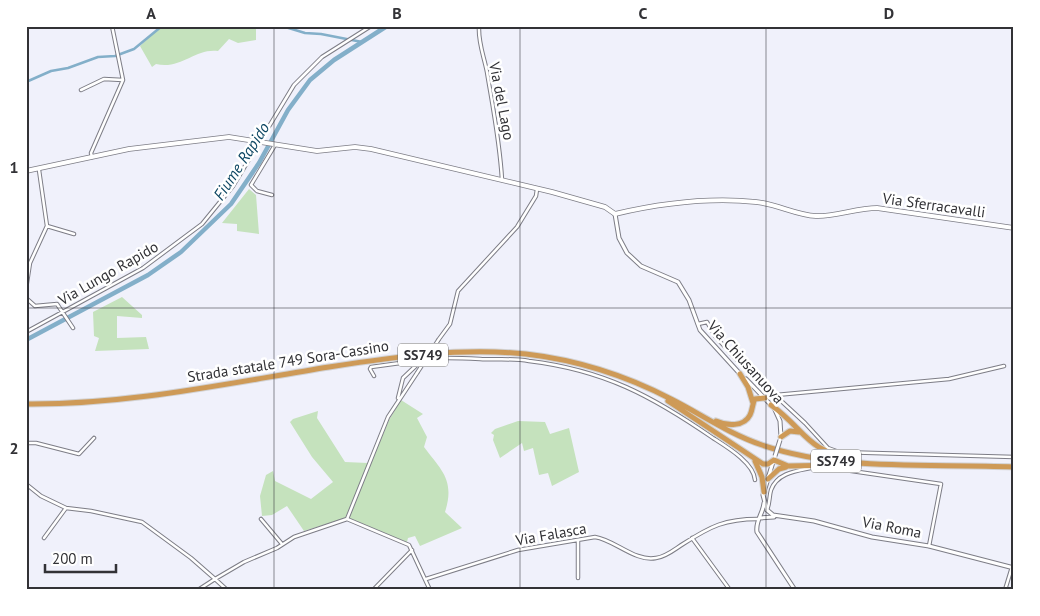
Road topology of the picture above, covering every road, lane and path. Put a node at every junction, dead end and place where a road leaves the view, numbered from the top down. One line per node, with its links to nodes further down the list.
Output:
1 (112, 26): 4 (street)
2 (371, 26): 6 (street, Via Lungo Rapido)
3 (479, 26): 11 (street, Via del Lago)
4 (123, 80): 5 (street); 8 (street)
5 (82, 90)
6 (261, 142): 7 (main road); 8 (main road); 21 (street, Via Lungo Rapido)
7 (273, 145): 11 (main road); 13 (street)
8 (92, 157): 9 (main road)
9 (39, 170): 10 (main road); 15 (street)
10 (26, 171)
11 (502, 180): 12 (main road)
12 (538, 188): 14 (main road); 33 (street, bridge)
13 (272, 195)
14 (615, 214): 16 (main road, Via Sferracavalli); 22 (street, Via Chiusanuova)
15 (47, 226): 17 (street); 18 (street)
16 (1014, 228)
17 (74, 234)
18 (27, 272): 19 (street)
19 (26, 289)
20 (26, 298): 21 (street)
21 (64, 312): 23 (street); 24 (street, Via Lungo Rapido)
22 (697, 324): 27 (street, Via Chiusanuova); 30 (street)
23 (73, 328)
24 (26, 332)
25 (418, 362): 28 (street); 33 (street); 48 (street)
26 (1004, 366): 30 (street)
27 (740, 374): 32 (street, Via Chiusanuova); 34 (highway)
28 (374, 376)
29 (639, 384): 31 (highway, Strada statale 749 Sora-Cassino / SS749); 35 (highway, Strada statale 749 Sora-Cassino / SS749); 43 (highway)
30 (775, 395): 41 (street)
31 (668, 398): 34 (highway); 44 (highway, Strada statale 749 Sora-Cassino / SS749)
32 (764, 398): 34 (highway); 36 (street, Via Chiusanuova)
33 (399, 400): 57 (street)
34 (753, 403)
35 (26, 404)
36 (772, 405): 37 (highway); 39 (street, Via Chiusanuova)
37 (800, 432): 39 (highway); 44 (highway)
38 (94, 438): 40 (street)
39 (780, 438): 42 (street, Via Chiusanuova, bridge)
40 (26, 443)
41 (1014, 457)
42 (774, 458): 43 (highway); 45 (highway); 47 (street, Via Chiusanuova)
43 (755, 460): 50 (highway)
44 (895, 464): 45 (highway); 46 (highway, Strada statale 749 Sora-Cassino / SS749)
45 (788, 466): 47 (highway)
46 (1014, 467)
47 (768, 479): 50 (street, Via Chiusanuova)
48 (755, 480)
49 (26, 484): 52 (street)
50 (764, 492): 51 (street, Via Chiusanuova)
51 (764, 502): 53 (street); 56 (street)
52 (66, 508): 58 (street); 66 (street)
53 (767, 510): 54 (street, Via Roma); 56 (street); 62 (street)
54 (778, 517): 56 (street); 62 (street, Via Roma)
55 (261, 518): 61 (street)
56 (759, 518): 59 (street, Via Falasca); 73 (street)
57 (347, 520): 61 (street); 63 (street)
58 (44, 538)
59 (692, 538): 60 (street, Via Falasca); 72 (street)
60 (578, 541): 65 (street); 67 (street, Via Falasca)
61 (282, 544): 66 (street)
62 (929, 546): 64 (street, Via Roma)
63 (413, 549): 67 (street); 70 (street)
64 (1013, 568): 74 (street)
65 (578, 578)
66 (215, 579): 68 (street); 69 (street)
67 (426, 579): 71 (street)
68 (198, 590)
69 (227, 590)
70 (373, 590)
71 (430, 590)
72 (730, 590)
73 (795, 590)
74 (1005, 590)

